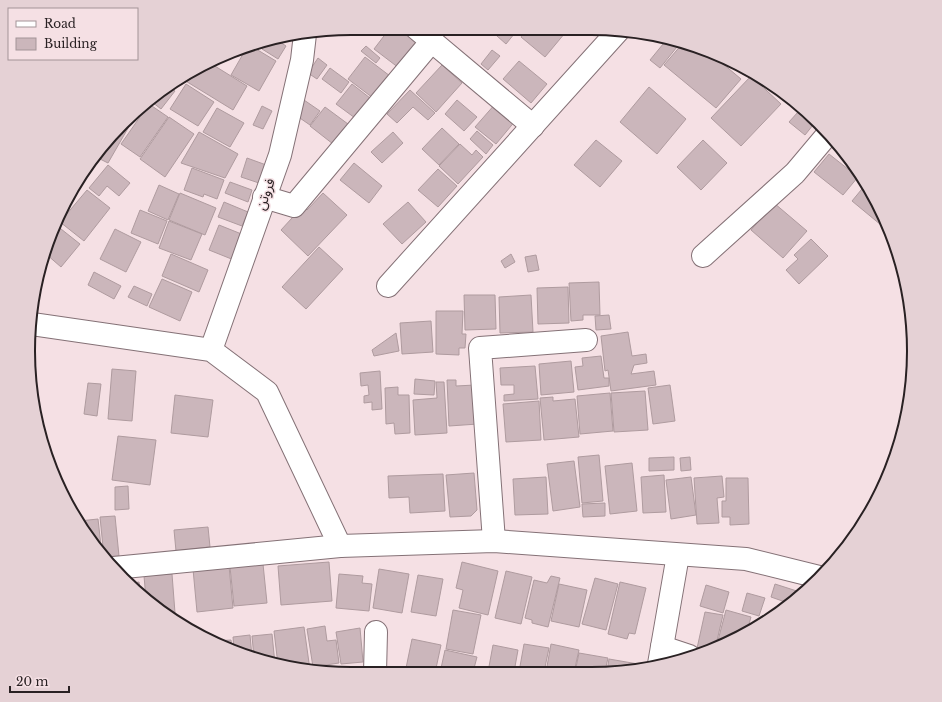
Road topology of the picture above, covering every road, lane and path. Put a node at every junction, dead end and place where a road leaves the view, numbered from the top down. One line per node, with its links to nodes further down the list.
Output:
1 (423, 35): 4 (street); 6 (street)
2 (613, 36): 4 (street)
3 (304, 39): 6 (street, فروتن)
4 (533, 126): 8 (street)
5 (824, 138): 7 (street)
6 (264, 197): 11 (street, فروتن)
7 (703, 256)
8 (388, 286)
9 (37, 325): 11 (street)
10 (586, 340): 12 (street)
11 (211, 350): 13 (street)
12 (494, 542): 13 (street); 14 (street)
13 (340, 546): 15 (street)
14 (678, 555): 16 (street); 18 (street)
15 (121, 567)
16 (812, 576)
17 (376, 632): 20 (street)
18 (661, 656): 19 (street)
19 (673, 656)
20 (375, 667)

